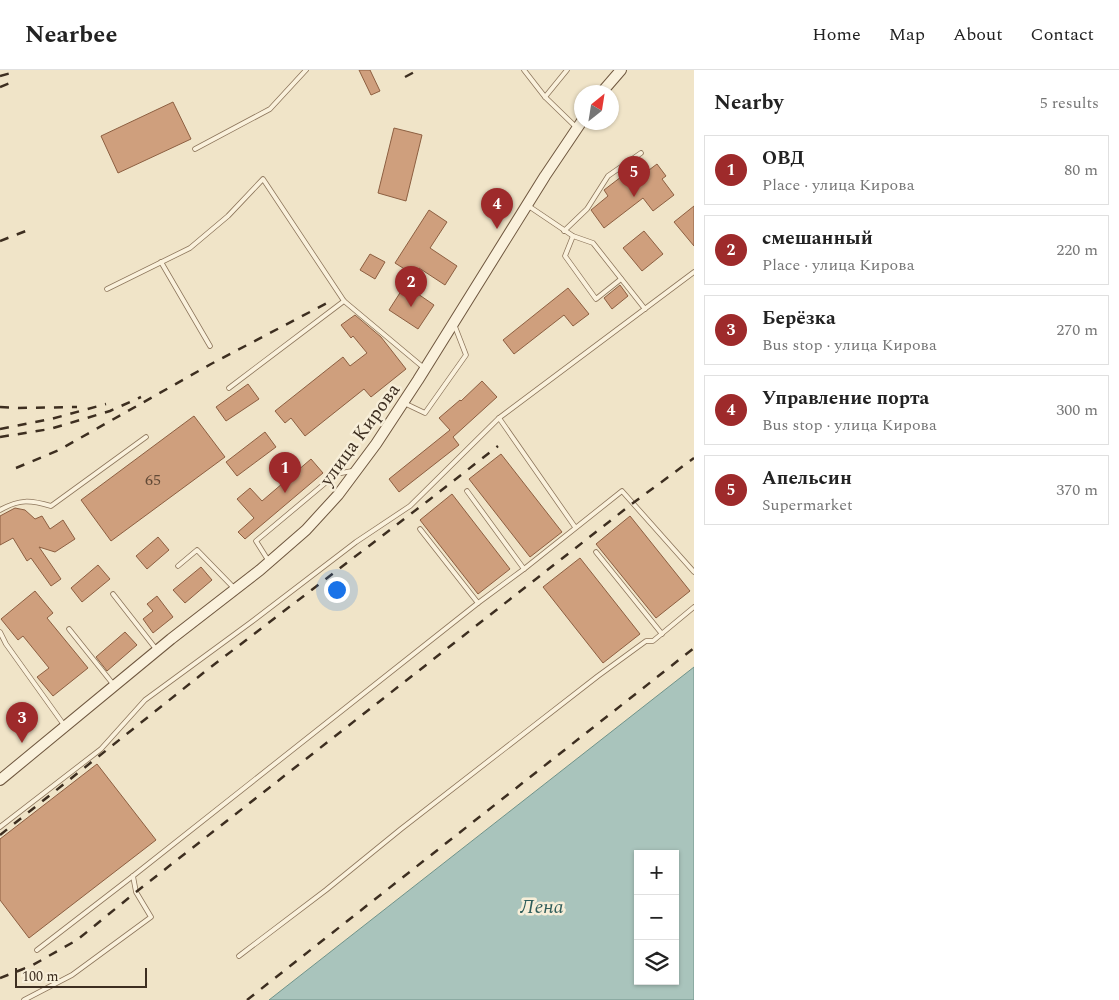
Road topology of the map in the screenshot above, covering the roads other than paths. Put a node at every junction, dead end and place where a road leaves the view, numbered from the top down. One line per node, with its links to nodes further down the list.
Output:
1 (306, 70): 9 (lane)
2 (524, 70): 6 (lane)
3 (567, 70): 6 (lane)
4 (620, 70): 5 (main road)
5 (608, 85)
6 (544, 97): 7 (lane)
7 (574, 121)
8 (576, 130): 11 (main road, улица Кирова)
9 (196, 150)
10 (641, 154): 12 (lane)
11 (527, 205): 12 (lane); 20 (main road, улица Кирова)
12 (564, 231): 13 (lane)
13 (573, 236): 16 (lane); 16 (lane)
14 (161, 262): 17 (lane); 18 (lane); 21 (lane)
15 (694, 272): 19 (lane)
16 (621, 279): 19 (lane)
17 (106, 289)
18 (344, 301): 22 (lane); 23 (lane)
19 (645, 309): 25 (lane)
20 (454, 324): 22 (main road, улица Кирова); 24 (lane)
21 (210, 346)
22 (426, 369): 24 (main road, улица Кирова)
23 (229, 388)
24 (404, 403): 27 (main road, улица Кирова)
25 (498, 418): 30 (lane); 48 (lane)
26 (146, 437): 29 (lane)
27 (356, 470): 33 (main road, улица Кирова); 33 (lane)
28 (468, 491): 35 (lane)
29 (0, 510)
30 (575, 527): 35 (lane); 36 (lane)
31 (420, 529): 39 (lane)
32 (596, 552): 43 (lane)
33 (269, 562): 37 (main road, улица Кирова)
34 (178, 566): 37 (lane)
35 (524, 569): 39 (lane)
36 (694, 572)
37 (235, 589): 44 (main road, улица Кирова)
38 (113, 594): 44 (lane)
39 (478, 603): 49 (lane)
40 (694, 607): 43 (lane)
41 (69, 629): 45 (lane)
42 (0, 632): 46 (lane)
43 (662, 634): 51 (lane)
44 (158, 650): 45 (main road, улица Кирова)
45 (114, 686): 46 (main road, улица Кирова)
46 (65, 726): 47 (main road, улица Кирова)
47 (0, 780)
48 (0, 827)
49 (134, 876): 50 (lane); 52 (lane)
50 (37, 950)
51 (239, 956)
52 (24, 1000)

